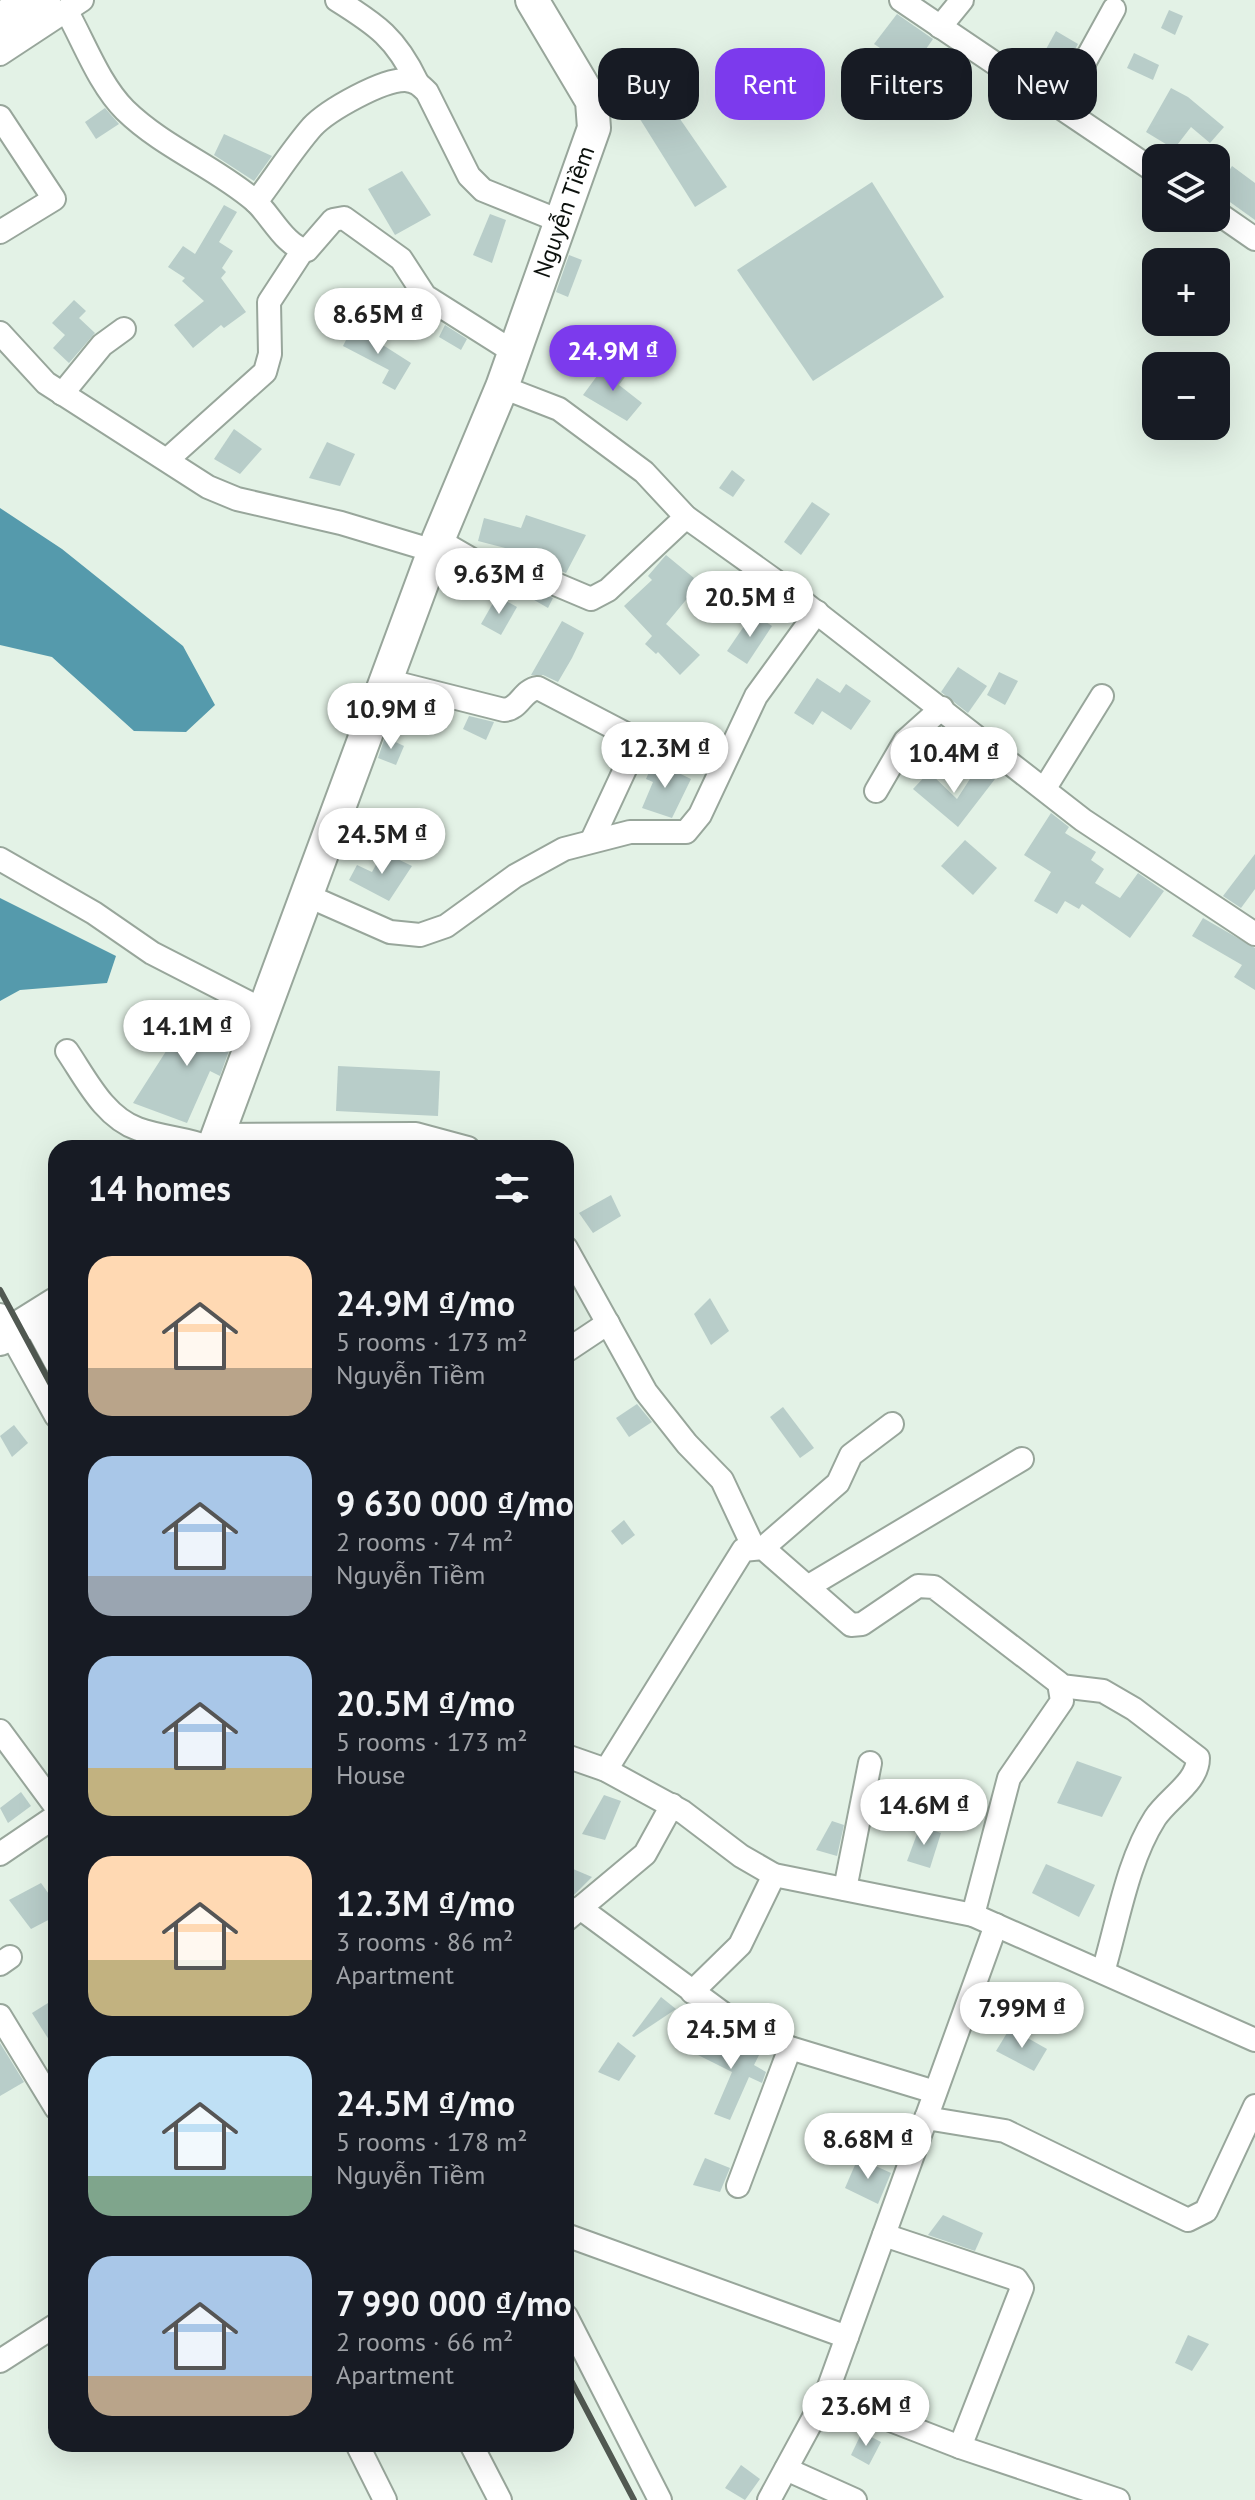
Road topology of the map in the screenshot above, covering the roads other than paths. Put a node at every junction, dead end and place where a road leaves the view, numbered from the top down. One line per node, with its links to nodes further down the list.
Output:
1 (337, 0): 13 (street)
2 (532, 0): 18 (street, Nguyễn Tiềm)
3 (901, 0): 8 (street)
4 (962, 0): 8 (street)
5 (61, 2): 7 (highway); 9 (street); 11 (street); 17 (street)
6 (1114, 9): 10 (street)
7 (0, 24)
8 (940, 27): 12 (street)
9 (0, 39)
10 (1093, 48)
11 (0, 54)
12 (988, 59)
13 (417, 82): 17 (street); 18 (street)
14 (0, 117): 20 (street)
15 (1079, 120): 16 (street)
16 (1142, 163)
17 (256, 202): 22 (street)
18 (562, 222): 25 (street, Nguyễn Tiềm)
19 (1230, 222): 21 (street)
20 (0, 232)
21 (1255, 239)
22 (303, 250): 25 (street); 28 (street)
23 (124, 329): 27 (street)
24 (0, 333): 27 (street)
25 (512, 351): 26 (street, Nguyễn Tiềm)
26 (502, 387): 29 (street); 30 (street, Nguyễn Tiềm)
27 (62, 394): 28 (street)
28 (168, 459): 30 (street)
29 (686, 517): 30 (street); 31 (street)
30 (436, 546): 32 (street, Nguyễn Tiềm)
31 (817, 612): 34 (street); 37 (street)
32 (385, 680): 37 (street); 39 (street, Nguyễn Tiềm)
33 (1102, 696): 35 (street)
34 (942, 708): 35 (street); 36 (street)
35 (1045, 788): 40 (street)
36 (876, 791)
37 (592, 840): 39 (street)
38 (0, 859): 41 (street)
39 (306, 895): 41 (street, Nguyễn Tiềm)
40 (1255, 934)
41 (265, 1011): 44 (street, Nguyễn Tiềm)
42 (67, 1051): 43 (street)
43 (195, 1140)
44 (216, 1140)
45 (574, 1262): 47 (street)
46 (20, 1322): 49 (street); 50 (street)
47 (608, 1323): 48 (street); 53 (street)
48 (574, 1346)
49 (48, 1354)
50 (48, 1395)
51 (892, 1424): 53 (street)
52 (1022, 1459): 54 (street)
53 (758, 1547): 54 (street); 59 (street)
54 (809, 1586): 55 (street)
55 (1061, 1686): 68 (street); 70 (street)
56 (0, 1731): 60 (street)
57 (574, 1759): 59 (street)
58 (870, 1763): 65 (street)
59 (606, 1770): 61 (street)
60 (48, 1796)
61 (672, 1805): 64 (street); 66 (street)
62 (48, 1821): 63 (street)
63 (0, 1854)
64 (774, 1875): 65 (street); 71 (street)
65 (845, 1889): 68 (street)
66 (574, 1913)
67 (574, 1915): 71 (street)
68 (973, 1915): 69 (street)
69 (996, 1925): 70 (street); 75 (street)
70 (1103, 1972): 73 (street)
71 (692, 1992): 74 (street)
72 (0, 2016): 76 (street)
73 (1255, 2040)
74 (790, 2048): 75 (street); 79 (street)
75 (935, 2092): 78 (street)
76 (48, 2095)
77 (1253, 2114): 78 (street)
78 (926, 2118): 80 (street)
79 (738, 2186)
80 (884, 2235): 84 (street); 87 (street)
81 (574, 2238): 84 (street)
82 (48, 2330): 85 (street)
83 (574, 2332): 93 (street)
84 (847, 2337): 86 (street)
85 (0, 2361)
86 (826, 2395): 87 (street); 90 (street)
87 (960, 2447): 96 (street)
88 (361, 2452): 91 (street)
89 (475, 2452): 92 (street)
90 (786, 2469): 94 (street); 95 (street)
91 (385, 2500)
92 (500, 2500)
93 (660, 2500)
94 (769, 2500)
95 (855, 2500)
96 (1118, 2500)

